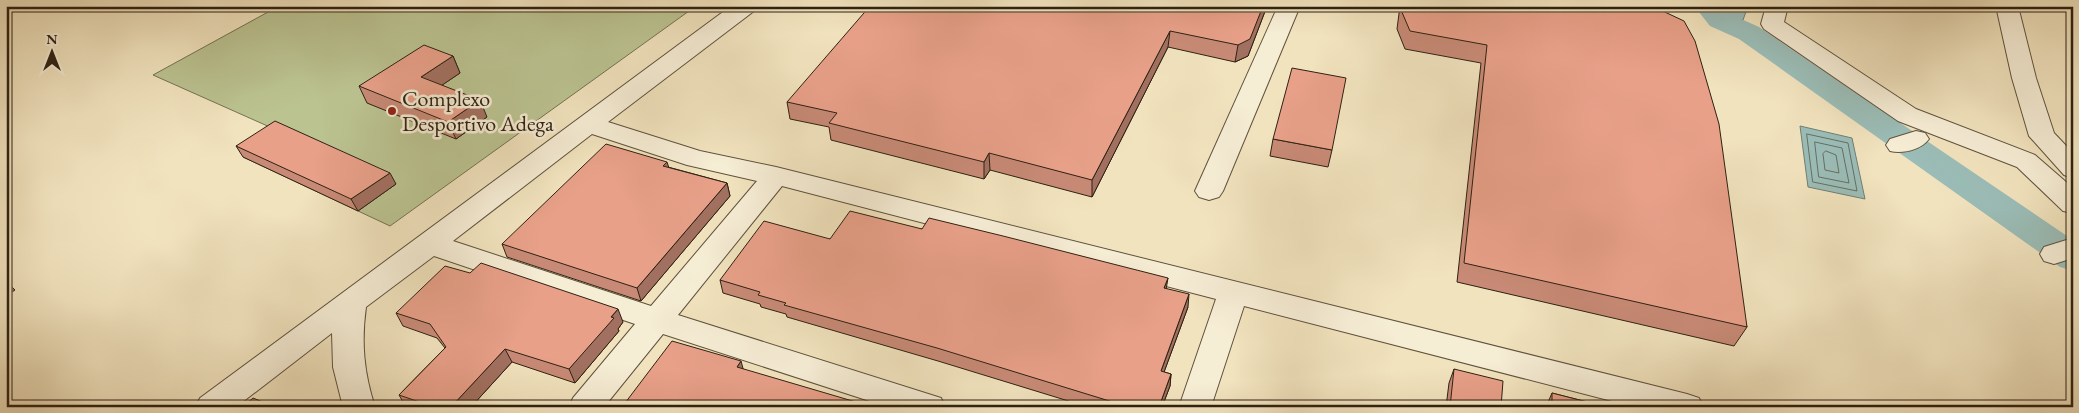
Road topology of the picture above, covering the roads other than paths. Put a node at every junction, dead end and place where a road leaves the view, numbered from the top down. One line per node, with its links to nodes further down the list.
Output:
1 (746, 6): 5 (street)
2 (1289, 6): 8 (street)
3 (1777, 6): 9 (street)
4 (2007, 6): 6 (street)
5 (587, 124): 7 (street); 10 (street)
6 (2073, 169)
7 (776, 176): 11 (street); 13 (street)
8 (1209, 191)
9 (2073, 204)
10 (430, 244): 12 (street); 13 (street)
11 (1233, 292): 18 (street); 19 (street)
12 (352, 301): 14 (street); 15 (street)
13 (657, 320): 16 (street); 17 (street)
14 (212, 407)
15 (359, 407)
16 (585, 407)
17 (929, 407)
18 (1194, 407)
19 (1687, 407)

